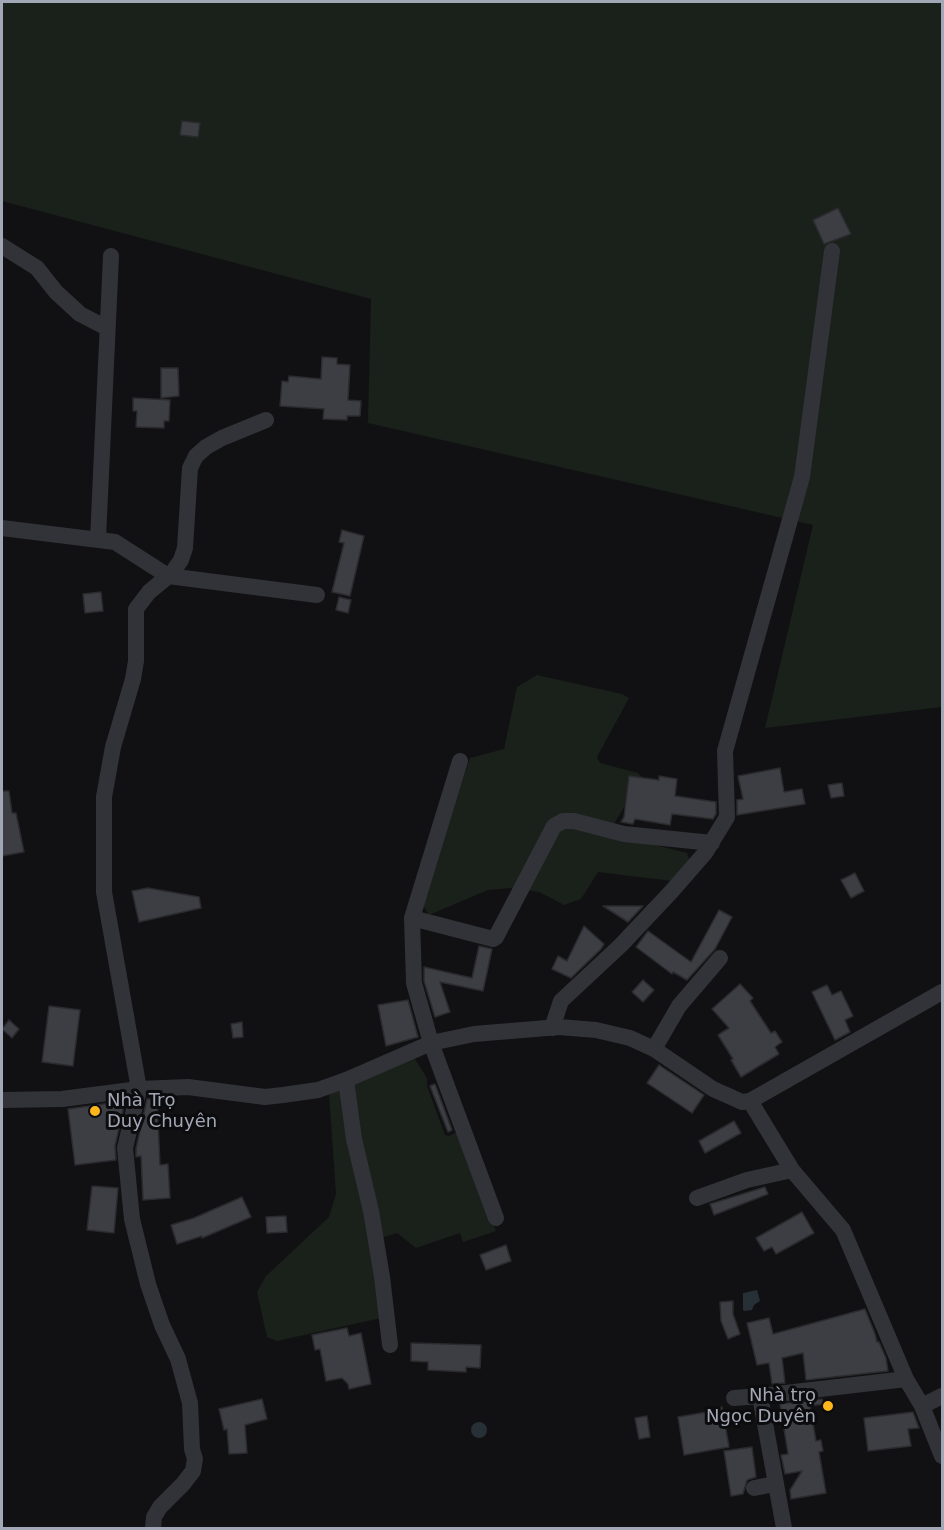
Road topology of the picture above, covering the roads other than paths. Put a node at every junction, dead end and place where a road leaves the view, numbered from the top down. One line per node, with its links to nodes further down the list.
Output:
1 (2, 246): 4 (street)
2 (832, 251): 11 (street)
3 (111, 256): 4 (street)
4 (108, 328): 7 (street)
5 (266, 420): 8 (street)
6 (2, 528): 7 (street)
7 (98, 539): 8 (street)
8 (168, 576): 9 (street); 19 (street)
9 (317, 595)
10 (460, 761): 12 (street)
11 (711, 843): 12 (street); 15 (street)
12 (412, 918): 16 (street)
13 (720, 958): 17 (street)
14 (942, 992): 21 (street)
15 (552, 1028): 16 (street); 17 (street)
16 (431, 1043): 18 (street); 24 (street)
17 (654, 1049): 21 (street)
18 (346, 1080): 19 (street); 25 (street)
19 (139, 1089): 20 (street); 34 (street)
20 (2, 1100)
21 (750, 1101): 22 (street)
22 (792, 1170): 23 (street); 26 (street)
23 (697, 1198)
24 (496, 1218)
25 (390, 1345)
26 (906, 1379): 27 (street); 30 (street)
27 (760, 1396): 29 (street); 32 (street)
28 (942, 1396): 30 (street)
29 (734, 1398)
30 (922, 1406): 31 (street)
31 (942, 1456)
32 (775, 1484): 33 (street); 35 (street)
33 (754, 1488)
34 (153, 1528)
35 (784, 1528)

